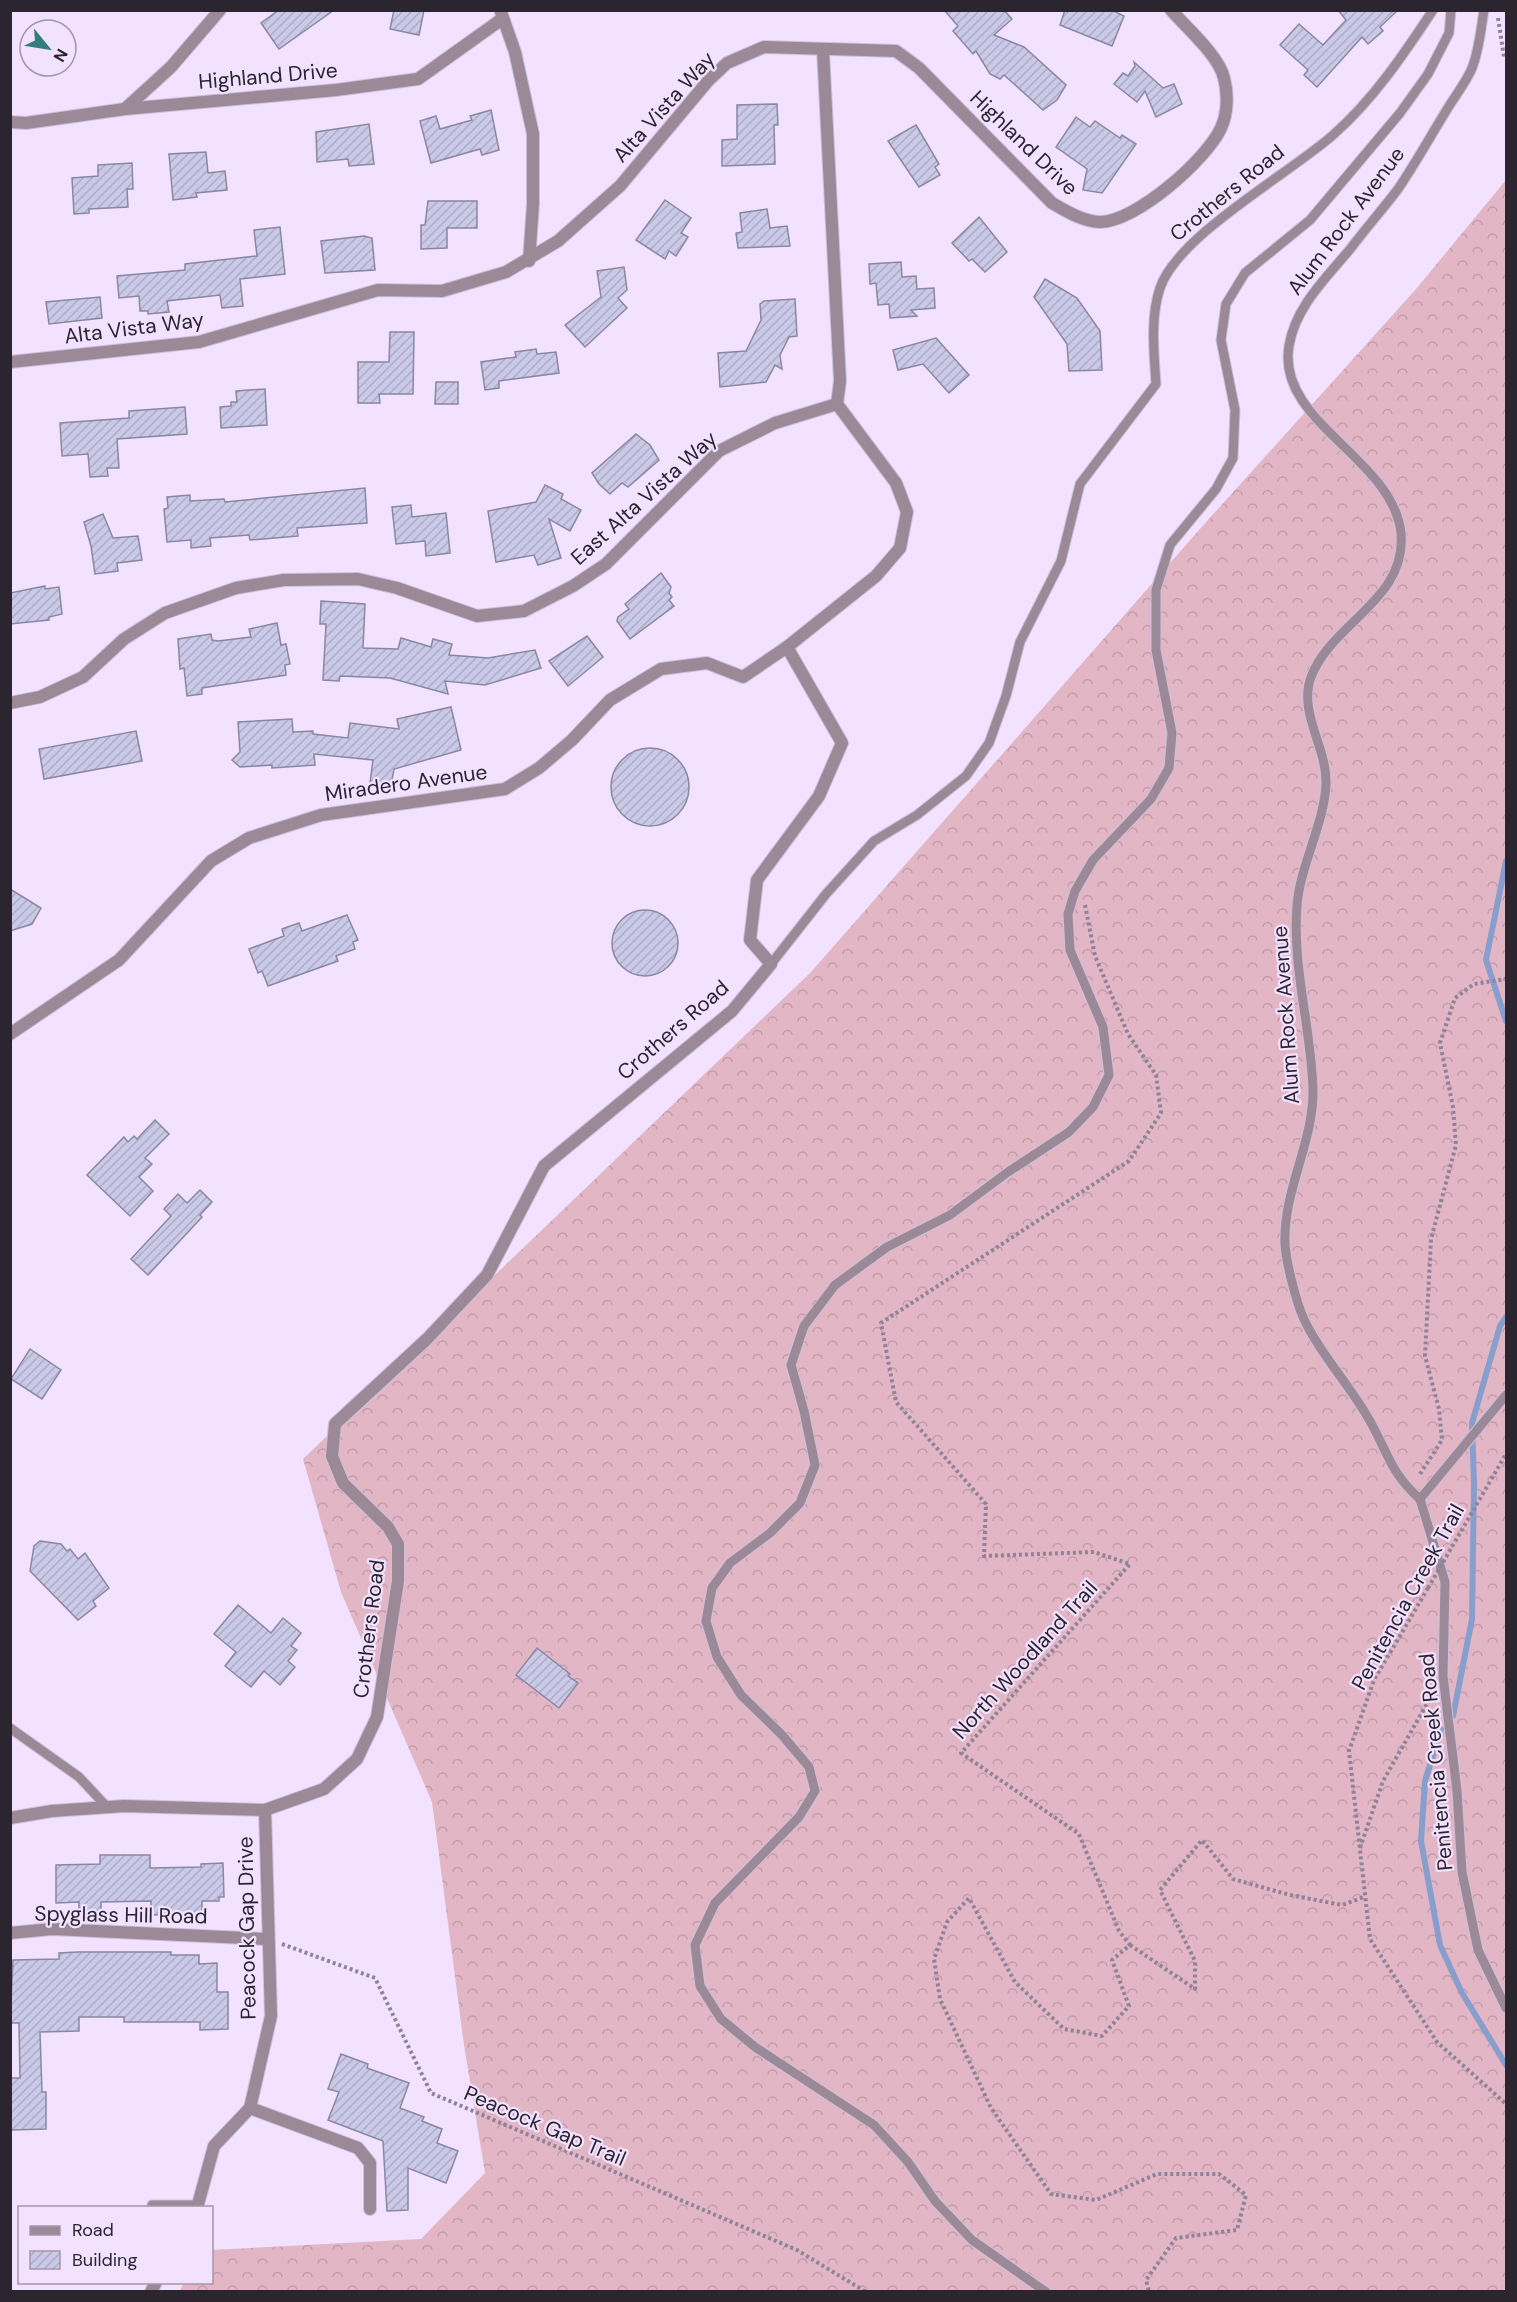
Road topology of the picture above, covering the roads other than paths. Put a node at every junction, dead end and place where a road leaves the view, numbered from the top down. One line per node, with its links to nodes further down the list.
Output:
1 (220, 10): 8 (street)
2 (1172, 10): 7 (street, Highland Drive)
3 (1433, 10): 15 (lane, Crothers Road)
4 (1451, 10): 30 (lane)
5 (1484, 10): 18 (lane, Alum Rock Avenue)
6 (504, 13): 8 (street, Highland Drive); 10 (street)
7 (823, 50): 10 (street, Alta Vista Way); 12 (street)
8 (124, 109): 9 (street, Highland Drive)
9 (10, 122)
10 (529, 261): 11 (street, Alta Vista Way)
11 (10, 362)
12 (837, 404): 13 (street); 14 (street, East Alta Vista Way)
13 (787, 647): 15 (street); 16 (street, Miradero Avenue)
14 (10, 703)
15 (771, 964): 21 (street, Crothers Road)
16 (10, 1034)
17 (1506, 1395): 18 (lane)
18 (1420, 1499): 25 (lane, Penitencia Creek Road)
19 (10, 1728): 20 (lane)
20 (107, 1807): 21 (street, Crothers Road); 22 (street, Crothers Road)
21 (265, 1810): 24 (street, Peacock Gap Drive)
22 (10, 1818)
23 (10, 1933): 24 (street, Spyglass Hill Road)
24 (267, 1939): 26 (street, Peacock Gap Drive)
25 (1506, 2008)
26 (250, 2108): 28 (street); 29 (street)
27 (152, 2206): 28 (lane)
28 (197, 2206)
29 (370, 2209)
30 (1046, 2292)

